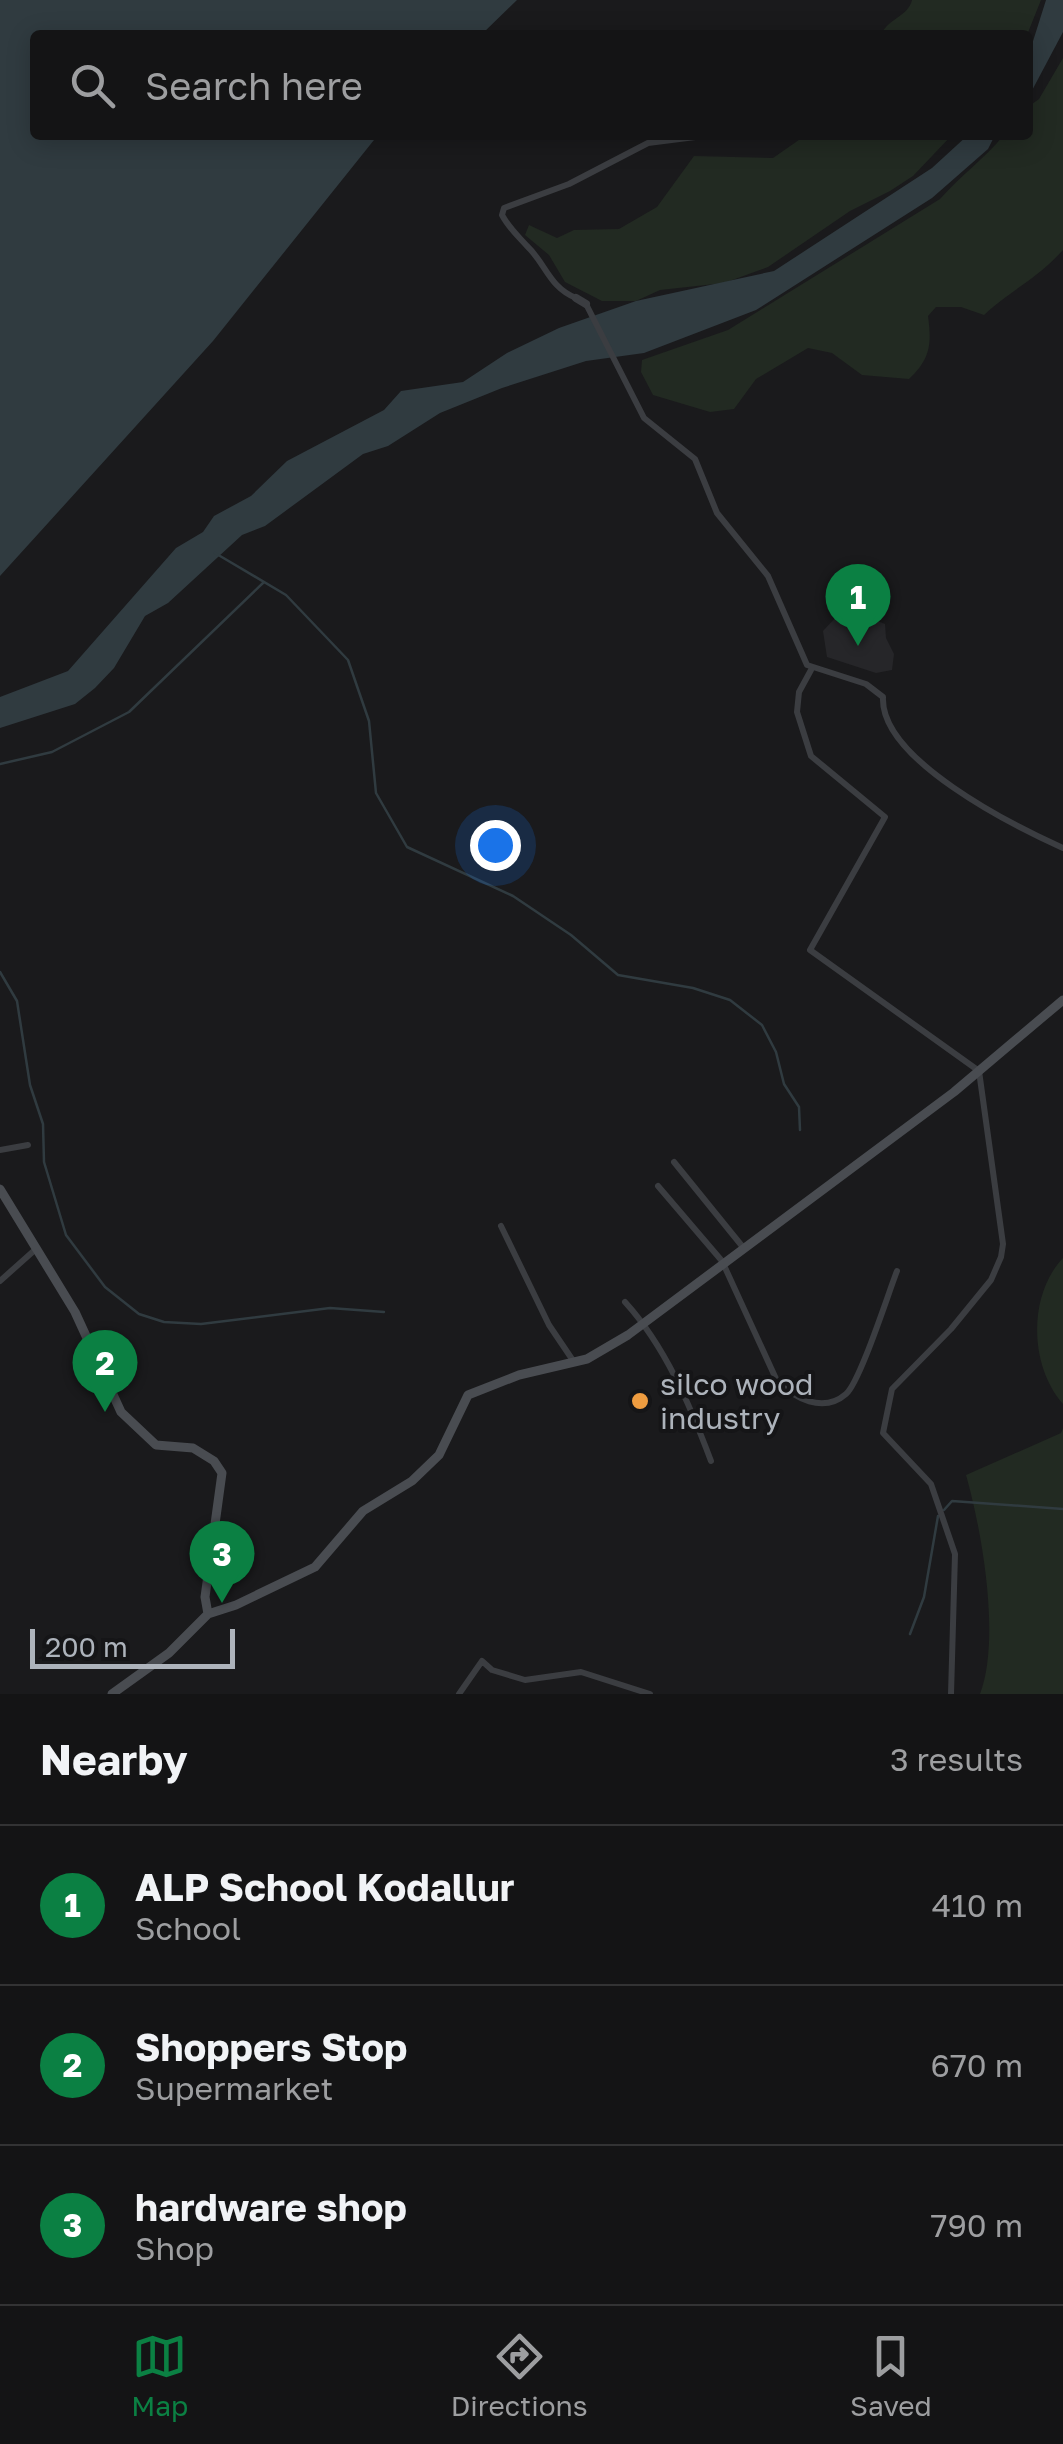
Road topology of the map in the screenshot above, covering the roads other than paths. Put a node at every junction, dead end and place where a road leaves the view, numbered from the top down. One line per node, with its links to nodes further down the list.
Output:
1 (672, 140): 2 (street)
2 (576, 298): 3 (street)
3 (586, 304): 4 (street)
4 (811, 670): 5 (street); 7 (street)
5 (1063, 848)
6 (1063, 1000): 7 (main road)
7 (980, 1070): 14 (main road); 27 (street)
8 (28, 1145): 9 (street)
9 (0, 1150)
10 (674, 1162): 14 (street)
11 (658, 1186): 16 (street)
12 (0, 1189): 15 (main road)
13 (501, 1226): 21 (street)
14 (742, 1246): 16 (main road)
15 (38, 1247): 18 (street); 23 (main road)
16 (722, 1261): 17 (street); 20 (main road)
17 (897, 1271)
18 (0, 1281)
19 (624, 1302): 20 (street)
20 (644, 1323): 21 (main road); 22 (street)
21 (574, 1362): 23 (main road)
22 (711, 1461)
23 (208, 1614): 24 (main road)
24 (112, 1694)
25 (459, 1694): 26 (street)
26 (650, 1694)
27 (951, 1694)

